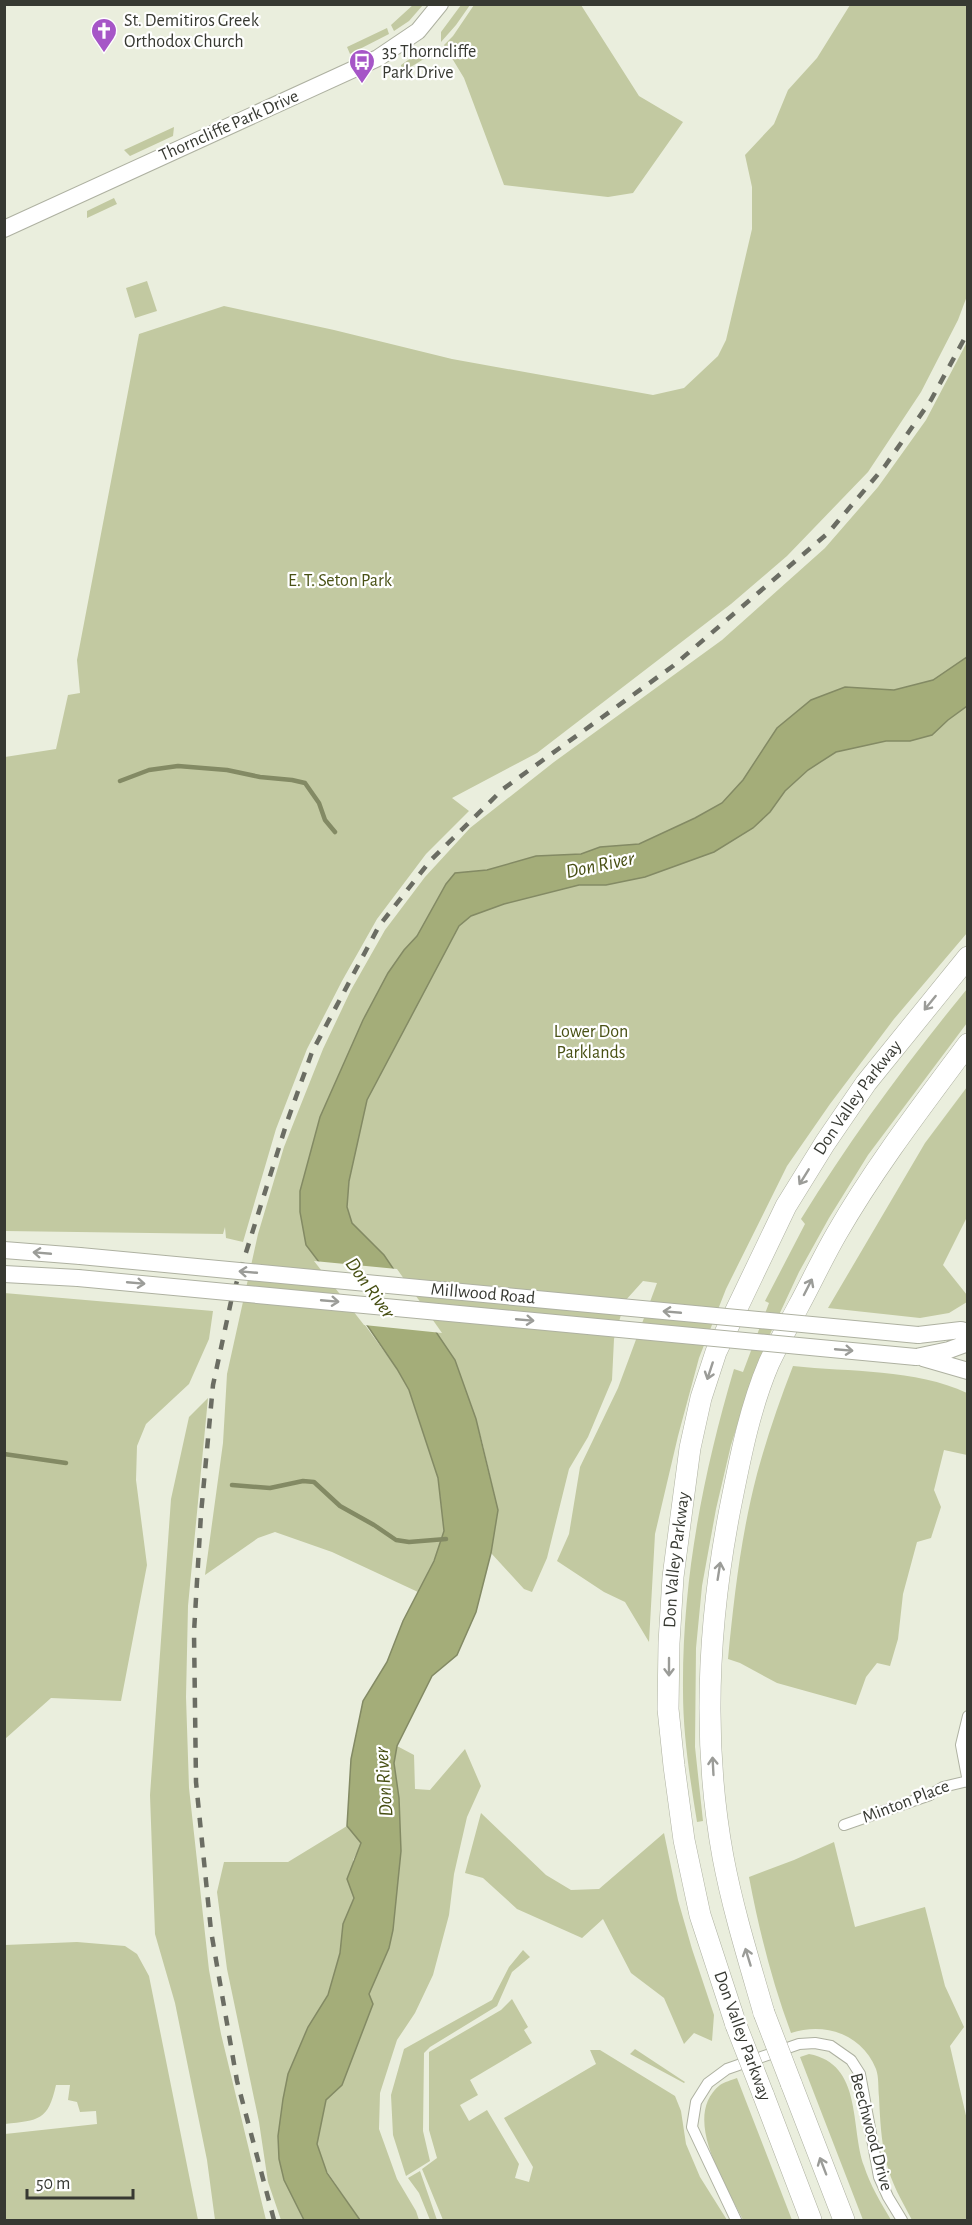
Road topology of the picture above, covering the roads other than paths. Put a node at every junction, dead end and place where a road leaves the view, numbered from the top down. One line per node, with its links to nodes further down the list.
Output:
1 (440, 4): 2 (main road, Thorncliffe Park Drive)
2 (4, 229)
3 (968, 957): 14 (highway, Don Valley Parkway, one-way to 14, bridge)
4 (968, 1044): 15 (highway, Don Valley Parkway, one-way to 4, bridge)
5 (4, 1250): 7 (main road, Millwood Road, one-way to 5, bridge)
6 (4, 1274): 8 (main road, Millwood Road, one-way to 8, bridge)
7 (966, 1332): 8 (main road)
8 (916, 1357): 9 (main road)
9 (968, 1371)
10 (968, 1716): 11 (street)
11 (967, 1781): 12 (street, Minton Place)
12 (844, 1825)
13 (736, 2220): 16 (street, Beechwood Drive)
14 (811, 2220)
15 (844, 2220)
16 (902, 2220)

